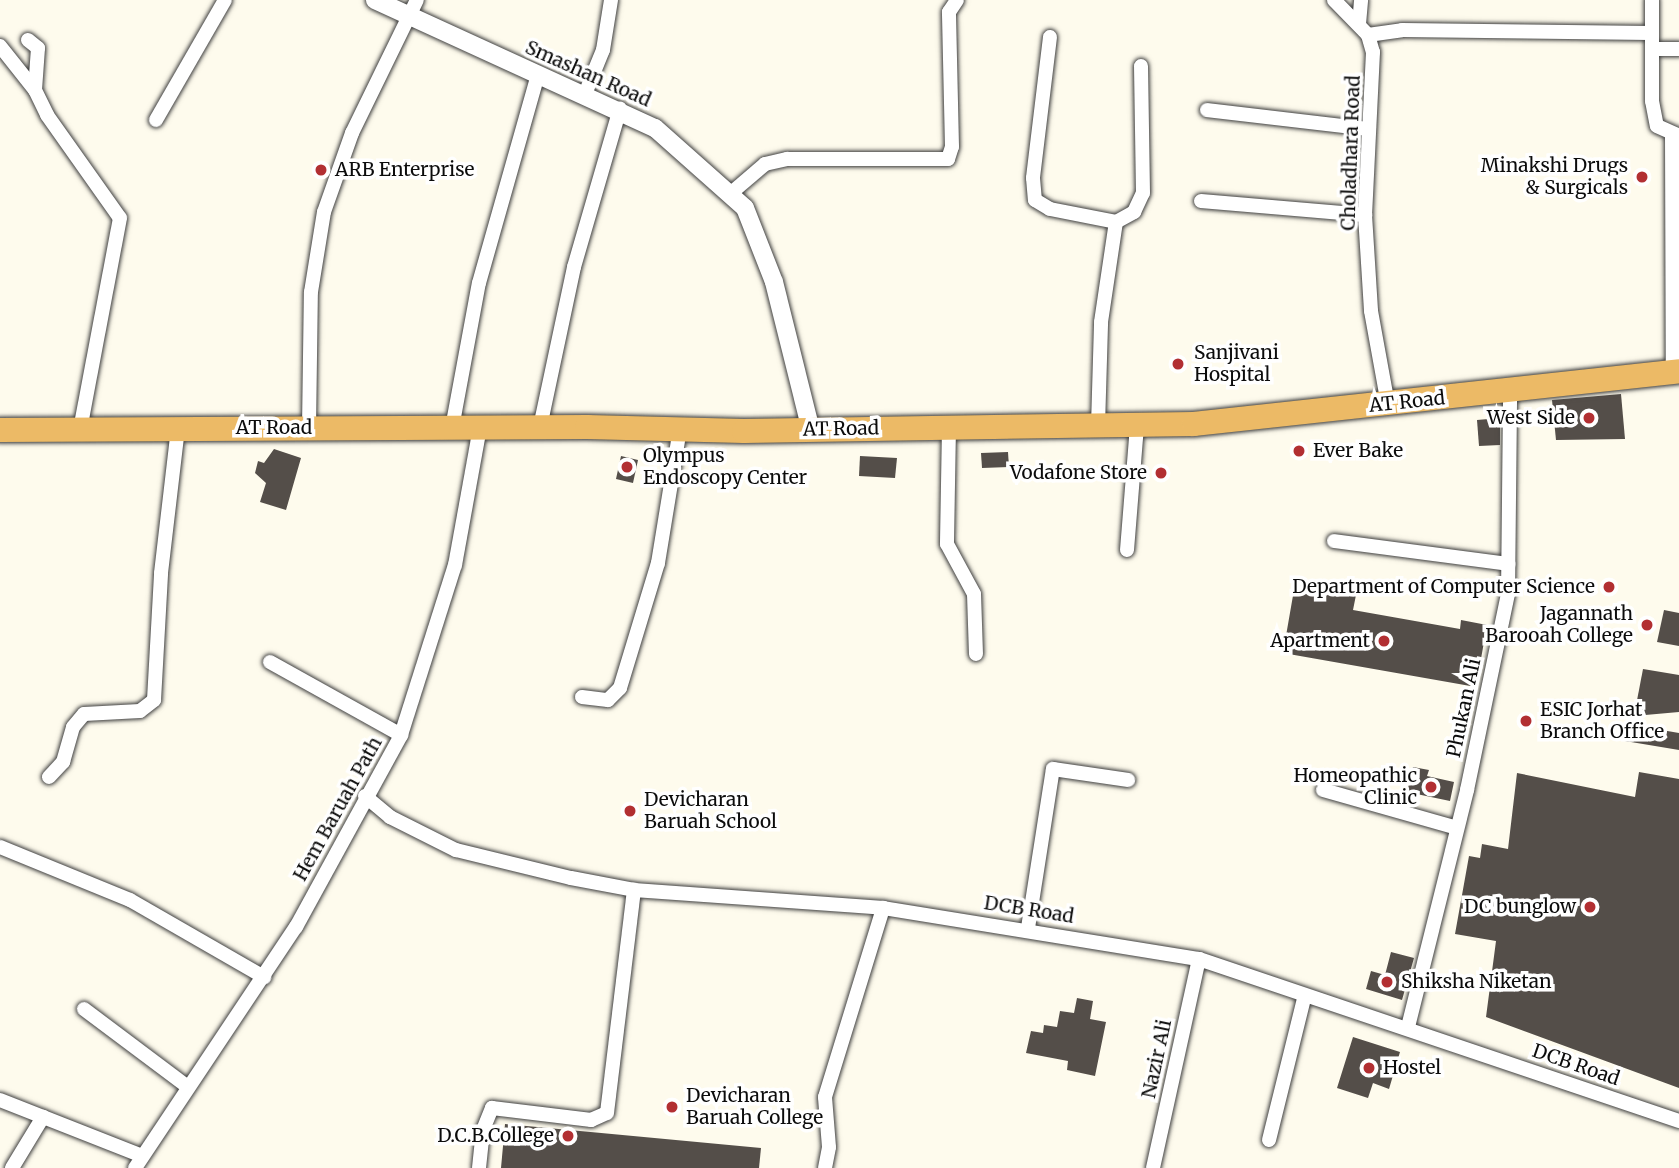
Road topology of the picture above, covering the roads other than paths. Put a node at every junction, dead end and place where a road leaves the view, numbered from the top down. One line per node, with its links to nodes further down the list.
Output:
1 (225, 0): 23 (street)
2 (375, 0): 9 (street, Smashan Road)
3 (417, 0): 9 (street)
4 (611, 0): 20 (street)
5 (957, 0): 26 (street)
6 (1334, 0): 10 (street)
7 (1361, 0): 10 (street, Choladhara Road)
8 (1651, 0): 11 (street)
9 (406, 17): 18 (street, Smashan Road); 37 (street)
10 (1364, 29): 11 (street); 24 (street, Choladhara Road)
11 (1650, 33): 15 (street)
12 (1050, 37): 29 (street)
13 (28, 40): 19 (street)
14 (0, 46): 19 (street)
15 (1653, 49): 16 (street); 25 (street)
16 (1679, 49)
17 (1141, 66): 29 (street)
18 (538, 74): 20 (street, Smashan Road); 38 (street)
19 (35, 90): 40 (street)
20 (585, 94): 21 (street, Smashan Road)
21 (620, 108): 26 (street, Smashan Road); 35 (street)
22 (1207, 110): 24 (street)
23 (156, 120)
24 (1369, 129): 28 (street, Choladhara Road)
25 (1675, 136): 30 (street)
26 (730, 194): 44 (street, Smashan Road)
27 (1201, 201): 28 (street)
28 (1365, 215): 32 (street, Choladhara Road)
29 (1116, 222): 34 (street)
30 (1676, 372): 31 (highway, AT Road)
31 (1510, 391): 32 (highway, AT Road); 47 (street, Phukan Ali)
32 (1388, 405): 33 (highway, AT Road)
33 (1137, 425): 34 (highway, AT Road); 46 (street)
34 (1098, 426): 36 (highway, AT Road)
35 (540, 427): 39 (highway, AT Road); 42 (highway, AT Road)
36 (949, 427): 44 (highway, AT Road); 48 (street)
37 (309, 428): 38 (highway, AT Road); 41 (highway, AT Road)
38 (452, 428): 39 (highway, AT Road)
39 (480, 428): 51 (street, Hem Baruah Path)
40 (80, 429): 41 (highway, AT Road); 43 (highway, AT Road)
41 (178, 429): 52 (street)
42 (681, 429): 44 (highway, AT Road); 50 (street)
43 (0, 430)
44 (811, 430)
45 (1334, 541): 47 (street)
46 (1127, 550)
47 (1508, 564): 56 (street, Phukan Ali)
48 (976, 654)
49 (270, 662): 51 (street)
50 (582, 697)
51 (401, 734): 55 (street, Hem Baruah Path)
52 (49, 777)
53 (1128, 780): 60 (street)
54 (1323, 790): 56 (street)
55 (365, 796): 58 (street, DCB Road); 62 (street, Hem Baruah Path)
56 (1457, 828): 65 (street, Phukan Ali)
57 (0, 847): 62 (street)
58 (634, 890): 59 (street, DCB Road); 73 (street)
59 (883, 908): 60 (street, DCB Road); 74 (street)
60 (1028, 928): 61 (street, DCB Road)
61 (1199, 959): 63 (street, DCB Road); 75 (street, Nazir Ali)
62 (264, 977): 66 (street, Hem Baruah Path)
63 (1305, 995): 65 (street, DCB Road); 70 (street)
64 (84, 1009): 66 (street)
65 (1408, 1027): 69 (street, DCB Road)
66 (188, 1087): 71 (street, Hem Baruah Path)
67 (0, 1100): 68 (street)
68 (43, 1117): 71 (street); 72 (street)
69 (1679, 1121)
70 (1269, 1140)
71 (138, 1162)
72 (12, 1168)
73 (479, 1168)
74 (825, 1168)
75 (1153, 1168)

